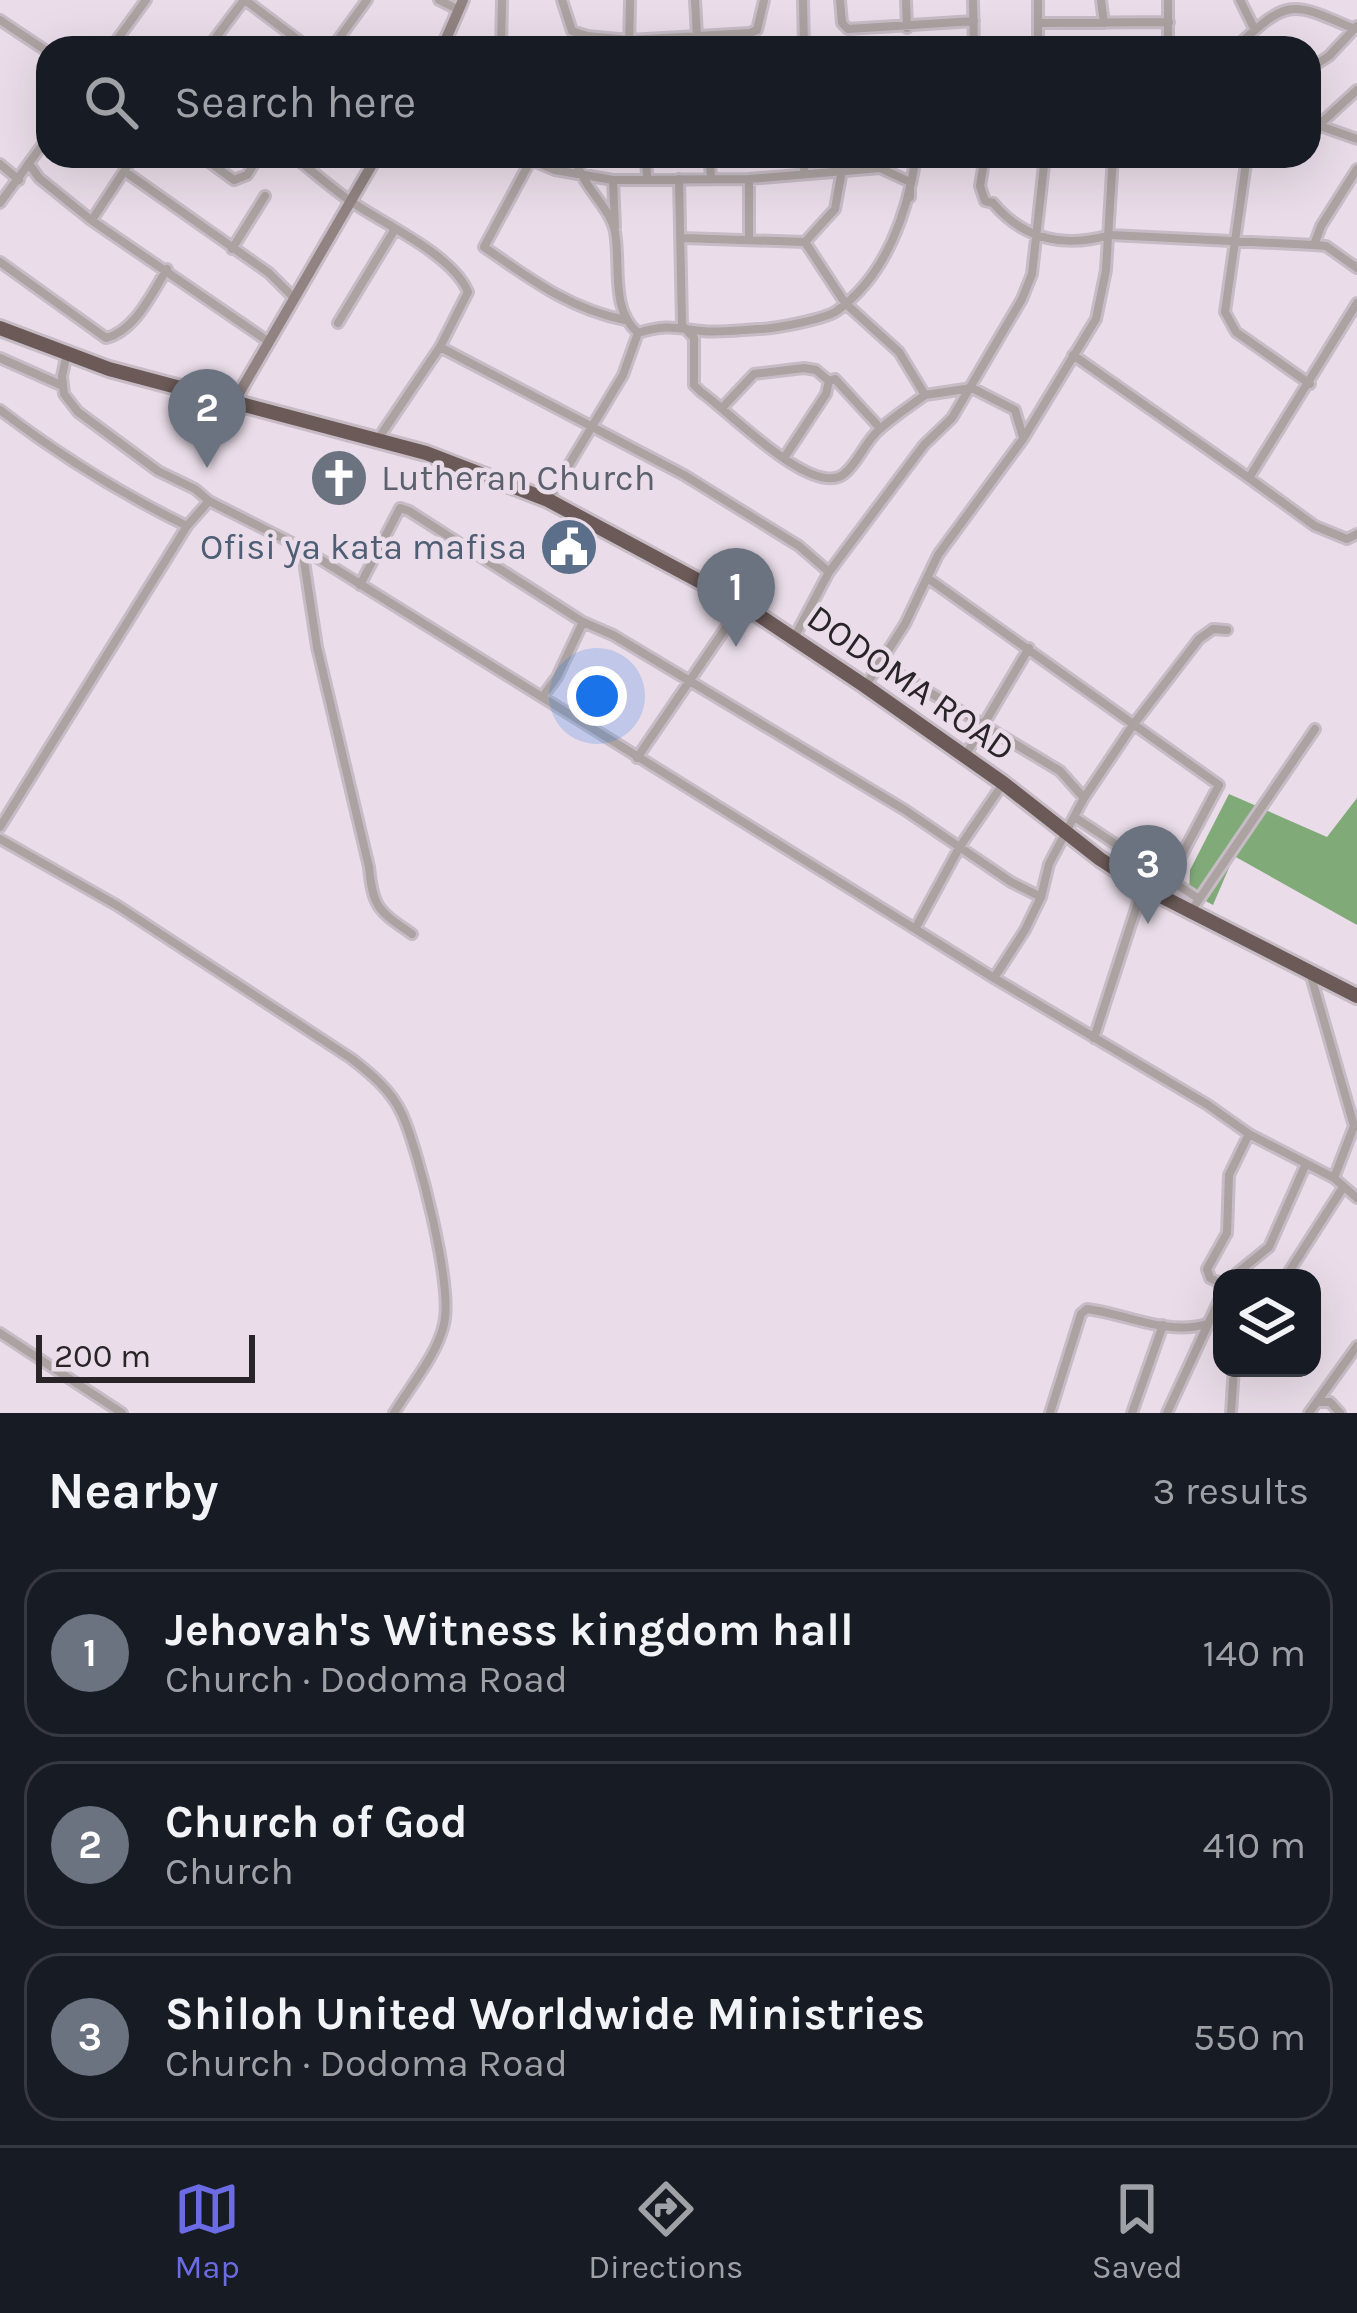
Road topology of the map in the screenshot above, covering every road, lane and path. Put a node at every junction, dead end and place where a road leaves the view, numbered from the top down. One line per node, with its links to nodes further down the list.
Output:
1 (146, 0): 27 (street)
2 (244, 0): 28 (street); 29 (street)
3 (367, 0): 30 (street)
4 (439, 0): 18 (street)
5 (502, 0): 32 (street)
6 (562, 0): 33 (street)
7 (630, 0): 34 (street)
8 (695, 0): 35 (street)
9 (764, 0): 36 (street)
10 (803, 0): 37 (street)
11 (840, 0): 25 (street)
12 (906, 0): 25 (street)
13 (973, 0): 20 (street)
14 (1038, 0): 22 (street)
15 (1101, 0): 23 (street)
16 (1168, 0): 21 (street)
17 (1240, 0): 26 (street)
18 (462, 5): 31 (street)
19 (0, 20): 42 (street)
20 (974, 21): 25 (street); 38 (street)
21 (1169, 22): 23 (street); 40 (street)
22 (1039, 23): 23 (street); 39 (street)
23 (1103, 23)
24 (1354, 27): 26 (street); 43 (street)
25 (907, 28)
26 (1255, 31): 41 (street)
27 (120, 36)
28 (217, 36)
29 (293, 36)
30 (341, 36)
31 (448, 36)
32 (501, 36)
33 (594, 36)
34 (629, 36)
35 (697, 36)
36 (732, 36)
37 (804, 36)
38 (974, 36)
39 (1038, 36)
40 (1168, 36)
41 (1249, 36)
42 (36, 44)
43 (1321, 61)
44 (1357, 90): 45 (street)
45 (1321, 118)
46 (1321, 126): 47 (street)
47 (1357, 139)
48 (36, 156): 50 (street)
49 (0, 164): 76 (street)
50 (30, 165): 76 (street); 82 (street)
51 (126, 168): 69 (street)
52 (218, 168): 53 (street)
53 (252, 168)
54 (308, 168): 80 (street)
55 (369, 168): 80 (street)
56 (528, 168): 99 (street)
57 (556, 168): 71 (street)
58 (577, 168): 71 (street)
59 (647, 168): 73 (street)
60 (711, 168): 72 (street)
61 (804, 168): 70 (street)
62 (914, 168): 79 (street)
63 (983, 168): 87 (street)
64 (1044, 168): 87 (street)
65 (1113, 168): 85 (street)
66 (1245, 168): 89 (street)
67 (1357, 169): 91 (street)
68 (842, 170): 70 (street); 79 (street); 90 (street)
69 (124, 171): 82 (street); 92 (street)
70 (804, 172): 75 (street)
71 (579, 176): 77 (street); 83 (street)
72 (712, 176): 74 (street); 75 (street)
73 (647, 177): 74 (street); 77 (street)
74 (680, 179): 86 (street)
75 (749, 179): 88 (street)
76 (19, 180): 81 (street)
77 (614, 180): 83 (street)
78 (266, 196): 92 (street)
79 (910, 197): 97 (street)
80 (350, 201): 84 (street); 96 (street)
81 (0, 203)
82 (92, 220): 95 (street)
83 (615, 226): 99 (street)
84 (395, 229): 100 (street); 105 (street)
85 (1110, 235): 87 (street); 89 (street); 107 (street)
86 (683, 238): 88 (street); 101 (street)
87 (1036, 238): 112 (street)
88 (749, 239): 90 (street)
89 (1234, 240): 91 (street); 110 (street)
90 (805, 242): 97 (street)
91 (1314, 245): 94 (street)
92 (232, 249): 96 (street)
93 (0, 262): 95 (street)
94 (1357, 268)
95 (166, 269): 104 (street)
96 (294, 298): 104 (street)
97 (844, 303): 101 (street); 113 (street)
98 (1357, 303): 110 (street)
99 (625, 320): 103 (street)
100 (338, 323)
101 (682, 325): 103 (street); 115 (street)
102 (0, 328): 106 (highway, DODOMA ROAD)
103 (638, 334): 117 (street)
104 (268, 342): 114 (street)
105 (440, 347): 117 (street); 119 (street)
106 (67, 352): 111 (street); 114 (highway, DODOMA ROAD)
107 (1073, 355): 120 (street); 122 (street)
108 (0, 358): 111 (street)
109 (829, 381): 115 (street); 118 (street); 121 (street)
110 (1310, 384): 122 (street)
111 (63, 386): 124 (street)
112 (972, 388): 113 (street); 120 (street); 128 (street)
113 (925, 394): 118 (street)
114 (234, 402): 119 (highway, DODOMA ROAD)
115 (722, 408): 121 (street)
116 (0, 410): 125 (street)
117 (591, 428): 123 (street); 128 (street)
118 (880, 428): 121 (street)
119 (378, 439): 123 (highway, DODOMA ROAD)
120 (1023, 439): 129 (street)
121 (784, 458)
122 (1249, 478): 126 (street)
123 (548, 500): 131 (highway, DODOMA ROAD)
124 (208, 501): 125 (street); 127 (street)
125 (187, 526): 148 (street)
126 (1357, 534)
127 (302, 548): 130 (street); 158 (street)
128 (829, 572): 134 (street)
129 (929, 579): 135 (street); 136 (street)
130 (360, 585): 132 (street); 139 (street)
131 (742, 604): 134 (highway, DODOMA ROAD); 137 (street)
132 (583, 622): 137 (street); 139 (street)
133 (1227, 630): 141 (street)
134 (794, 638): 138 (highway, DODOMA ROAD)
135 (1029, 648): 140 (street); 141 (street)
136 (879, 662): 138 (street); 140 (street)
137 (688, 682): 143 (street); 151 (street)
138 (865, 686): 144 (highway, DODOMA ROAD)
139 (543, 696): 143 (street)
140 (987, 725): 144 (street); 146 (street)
141 (1132, 725): 146 (street); 152 (street)
142 (1315, 729): 155 (street)
143 (637, 758): 157 (street)
144 (964, 758): 145 (highway, DODOMA ROAD)
145 (1003, 783): 149 (highway, DODOMA ROAD); 151 (street)
146 (1084, 798): 147 (street)
147 (1076, 818): 149 (street); 152 (street)
148 (0, 827)
149 (1066, 834): 153 (highway, DODOMA ROAD); 154 (street)
150 (0, 839): 180 (street)
151 (959, 848): 154 (street); 157 (street)
152 (1169, 879): 155 (street)
153 (1143, 886): 156 (highway, DODOMA ROAD); 162 (street)
154 (1041, 897): 160 (street)
155 (1199, 898): 156 (street)
156 (1190, 912): 159 (highway, DODOMA ROAD)
157 (915, 929): 160 (street)
158 (412, 934)
159 (1310, 974): 161 (highway, DODOMA ROAD); 163 (street)
160 (994, 979): 162 (street)
161 (1357, 996)
162 (1094, 1038): 164 (street)
163 (1355, 1127): 166 (street)
164 (1249, 1134): 165 (street); 171 (street)
165 (1305, 1166): 166 (street); 169 (street)
166 (1334, 1178): 167 (street)
167 (1342, 1189): 168 (street); 170 (street)
168 (1357, 1198)
169 (1242, 1269)
170 (1292, 1269)
171 (1213, 1280)
172 (1213, 1312): 173 (street)
173 (1207, 1324): 174 (street); 183 (street)
174 (1162, 1325): 181 (street); 182 (street)
175 (0, 1333): 179 (street)
176 (1357, 1346): 178 (street)
177 (1233, 1377): 184 (street)
178 (1316, 1402): 185 (street); 186 (street)
179 (122, 1413)
180 (394, 1413)
181 (1050, 1413)
182 (1132, 1413)
183 (1167, 1413)
184 (1231, 1413)
185 (1309, 1413)
186 (1340, 1413)

